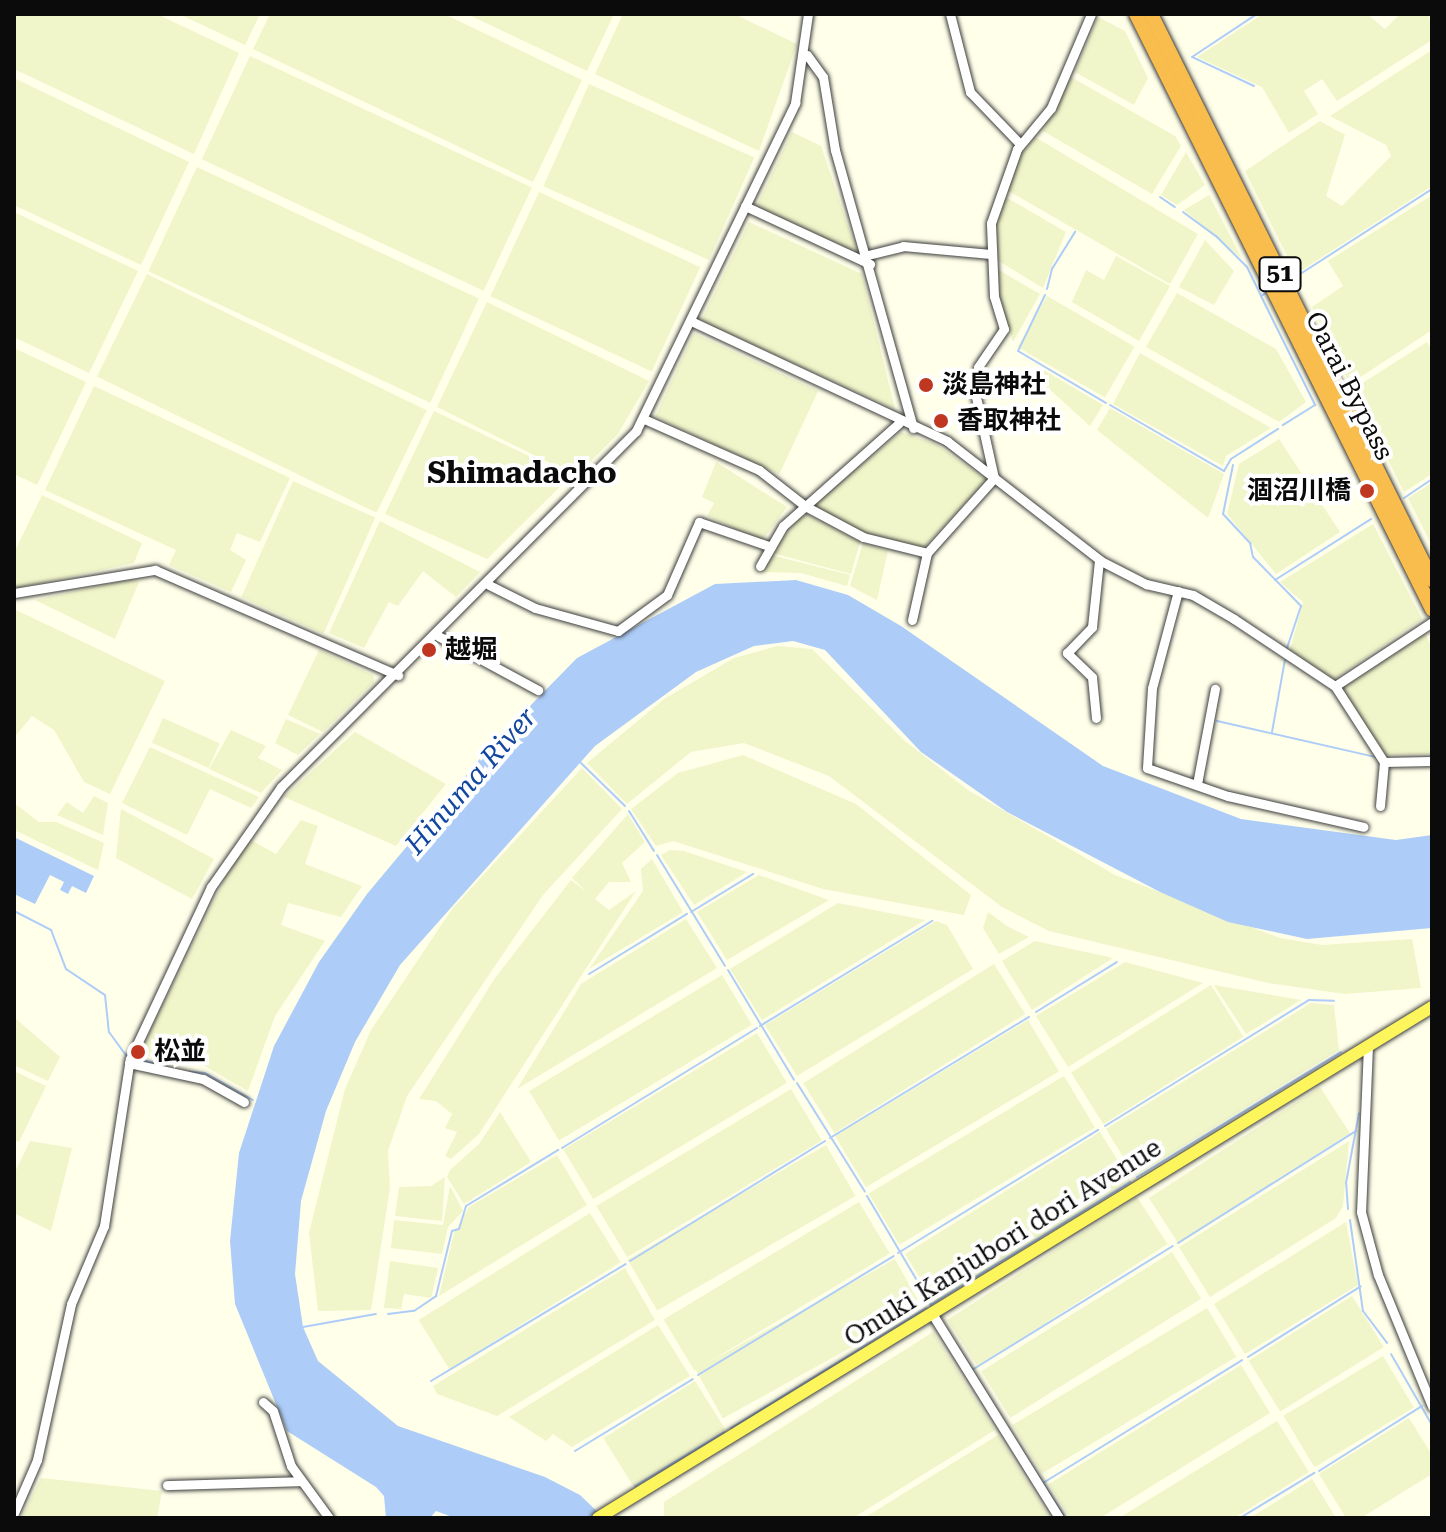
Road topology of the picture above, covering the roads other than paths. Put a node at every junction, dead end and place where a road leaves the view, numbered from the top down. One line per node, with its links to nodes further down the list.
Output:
1 (808, 14): 6 (street)
2 (950, 14): 7 (street)
3 (1091, 14): 7 (street)
4 (1136, 14): 25 (highway, Oarai Bypass / 51)
5 (1151, 14): 21 (highway, Oarai Bypass / 51)
6 (807, 55): 8 (street); 10 (street)
7 (1020, 144): 9 (street)
8 (745, 206): 10 (street); 11 (street)
9 (991, 254): 10 (street); 15 (street)
10 (869, 260): 14 (street)
11 (691, 321): 12 (street); 13 (street)
12 (644, 419): 16 (street); 22 (street)
13 (899, 423): 14 (street); 16 (street)
14 (913, 428): 15 (street)
15 (994, 478): 18 (street); 19 (street)
16 (805, 506): 17 (street); 18 (street)
17 (771, 547): 20 (street); 22 (street)
18 (927, 553): 26 (street)
19 (1099, 560): 23 (street); 33 (street)
20 (760, 566)
21 (1432, 580)
22 (489, 585): 28 (street)
23 (1178, 591): 30 (street); 36 (street)
24 (14, 593): 29 (street)
25 (1432, 609)
26 (912, 620)
27 (1432, 622): 30 (street)
28 (438, 636): 29 (street); 32 (street)
29 (398, 675): 41 (street)
30 (1335, 686): 35 (street)
31 (1215, 689): 36 (street)
32 (538, 690)
33 (1096, 718)
34 (1432, 761): 35 (street)
35 (1384, 762): 37 (street)
36 (1197, 784): 38 (street)
37 (1380, 806)
38 (1364, 827)
39 (1432, 1007): 40 (main road, Onuki Kanjubori dori Avenue)
40 (1368, 1046): 43 (main road, Onuki Kanjubori dori Avenue); 45 (street)
41 (129, 1063): 42 (street); 48 (street)
42 (244, 1102)
43 (931, 1312): 49 (main road, Onuki Kanjubori dori Avenue); 51 (street)
44 (263, 1402): 46 (street)
45 (1432, 1406)
46 (301, 1481): 47 (street); 50 (street)
47 (167, 1485)
48 (14, 1513)
49 (602, 1515)
50 (329, 1518)
51 (1059, 1518)

